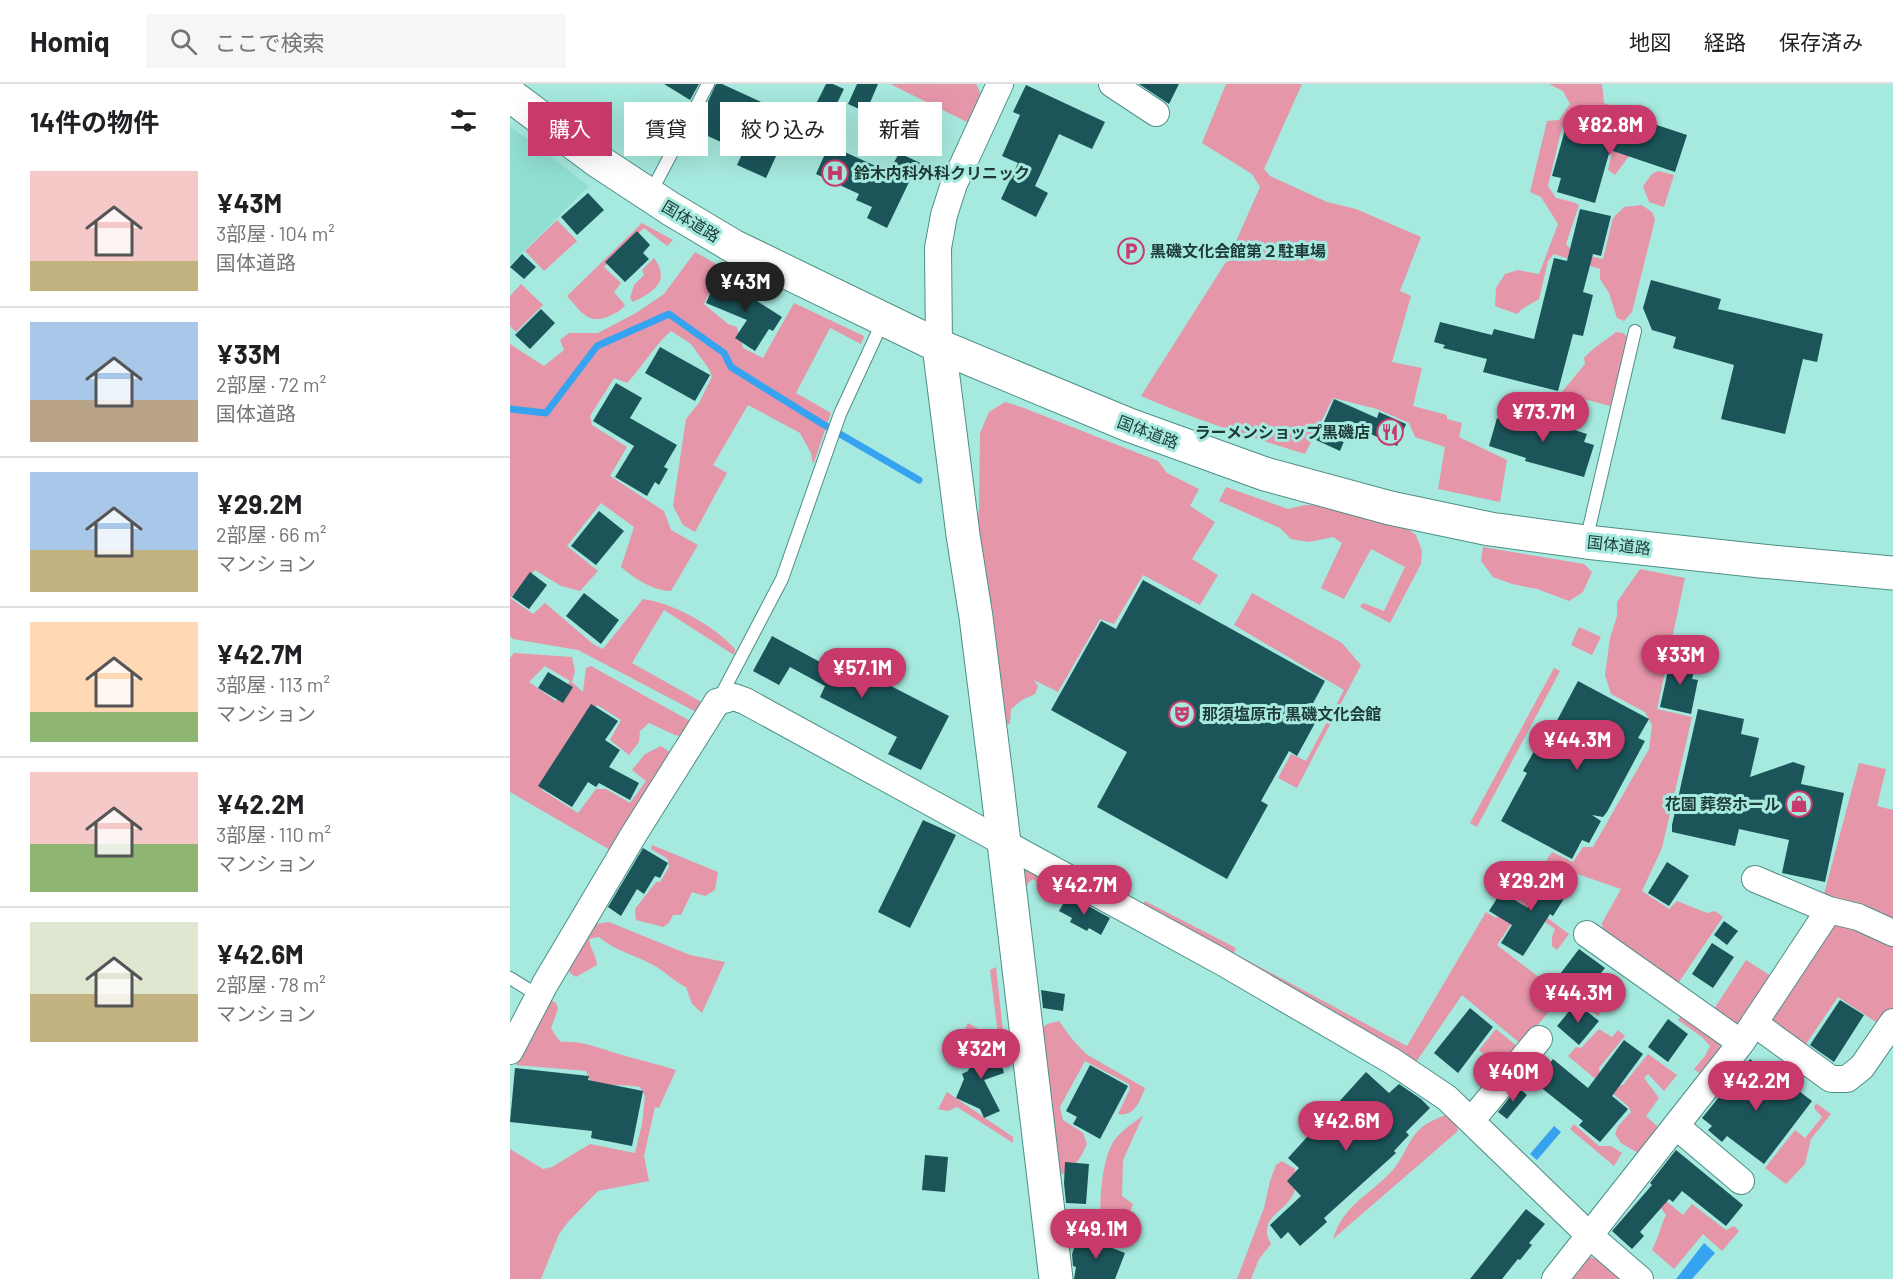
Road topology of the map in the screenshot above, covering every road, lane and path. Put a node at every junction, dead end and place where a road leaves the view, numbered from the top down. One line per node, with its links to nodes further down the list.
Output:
1 (708, 84): 6 (lane)
2 (1112, 84): 5 (street)
3 (999, 85): 9 (street)
4 (510, 95): 6 (street, 国体道路)
5 (1156, 113)
6 (649, 195): 7 (street, 国体道路)
7 (884, 320): 9 (street, 国体道路); 12 (lane)
8 (1635, 331): 10 (lane)
9 (939, 346): 10 (street, 国体道路); 13 (street)
10 (1586, 542): 11 (street, 国体道路)
11 (1893, 573)
12 (717, 702): 13 (street); 19 (street)
13 (1003, 841): 24 (street); 28 (street)
14 (1755, 879): 15 (street)
15 (1828, 910): 16 (street); 21 (street)
16 (1893, 933)
17 (1587, 934): 21 (street)
18 (510, 978): 19 (lane)
19 (539, 996): 23 (street)
20 (1893, 1022): 21 (street)
21 (1747, 1033): 25 (street)
22 (1539, 1039): 24 (street)
23 (510, 1051)
24 (1471, 1121): 27 (street)
25 (1676, 1125): 26 (street); 27 (street)
26 (1741, 1181)
27 (1589, 1235): 29 (street); 30 (street)
28 (1056, 1279)
29 (1555, 1279)
30 (1640, 1279)

